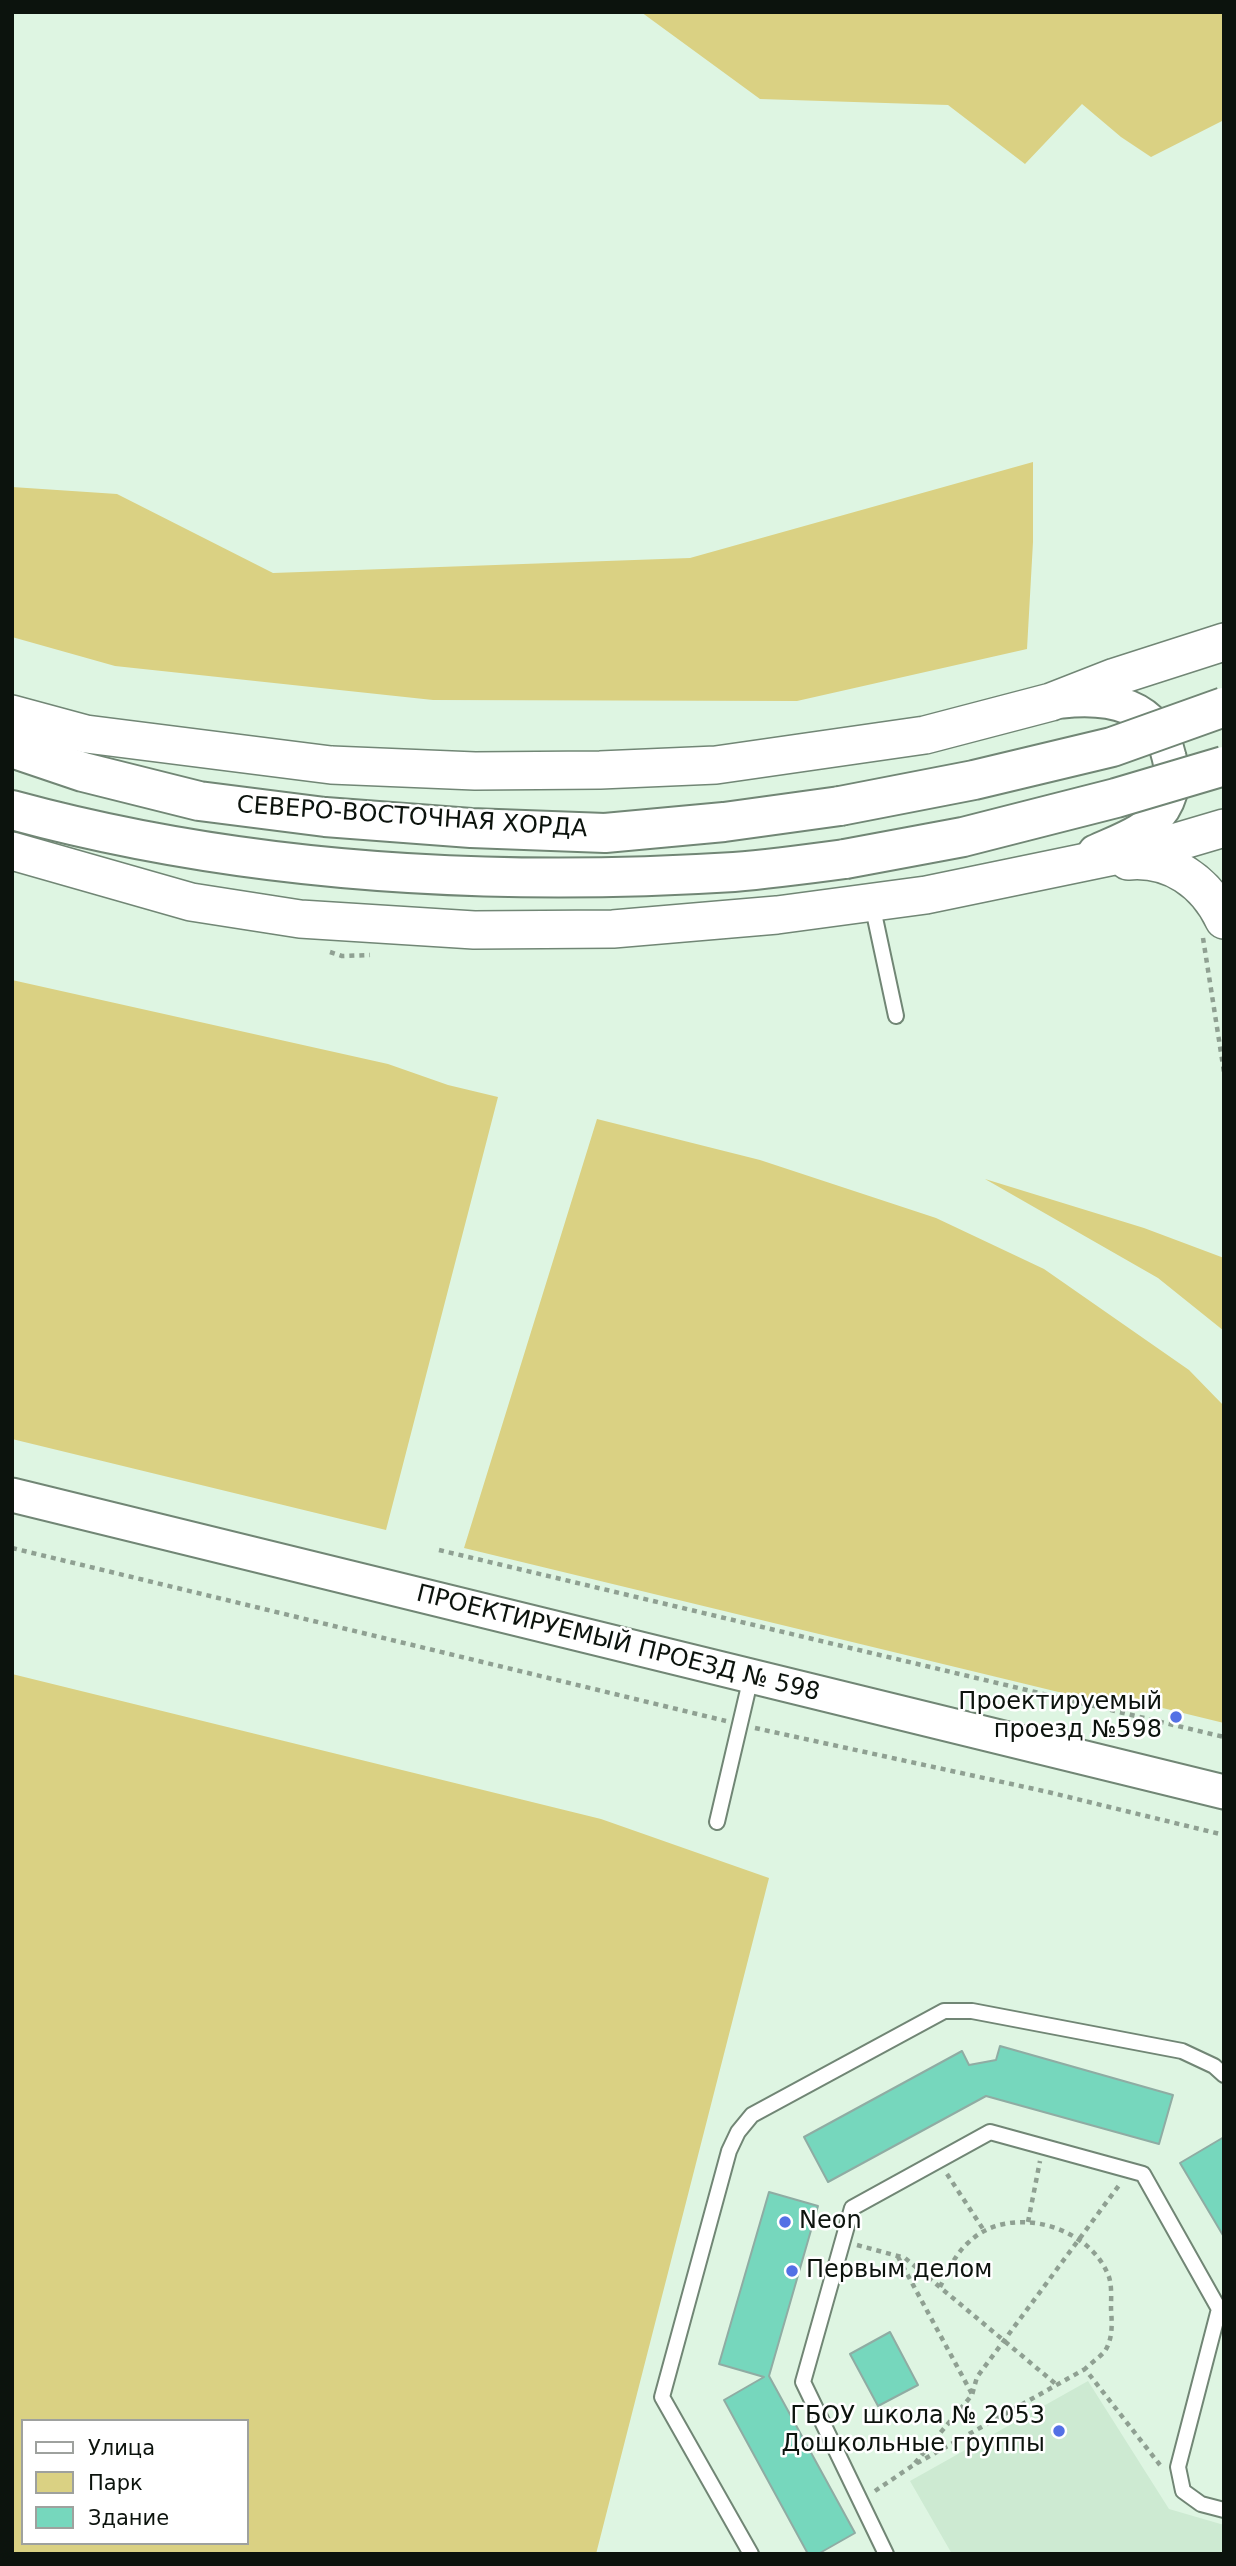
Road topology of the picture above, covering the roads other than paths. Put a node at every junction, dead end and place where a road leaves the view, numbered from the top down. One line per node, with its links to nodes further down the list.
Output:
1 (1224, 642): 2 (main road)
2 (1051, 702): 4 (main road); 10 (street)
3 (1224, 707): 5 (highway, СЕВЕРО-ВОСТОЧНАЯ ХОРДА, bridge)
4 (12, 714)
5 (12, 748)
6 (1224, 766): 7 (highway, СЕВЕРО-ВОСТОЧНАЯ ХОРДА, bridge)
7 (12, 810)
8 (1224, 828): 10 (main road)
9 (12, 851): 11 (main road)
10 (1057, 868): 11 (main road); 12 (main road)
11 (872, 902): 13 (lane)
12 (1213, 923)
13 (896, 1016)
14 (12, 1496): 15 (street, ПРОЕКТИРУЕМЫЙ ПРОЕЗД № 598)
15 (751, 1677): 16 (street, ПРОЕКТИРУЕМЫЙ ПРОЕЗД № 598); 17 (lane)
16 (1224, 1792)
17 (717, 1822)
18 (1224, 2075): 20 (lane)
19 (1224, 2510): 21 (lane)
20 (751, 2554)
21 (886, 2554)

